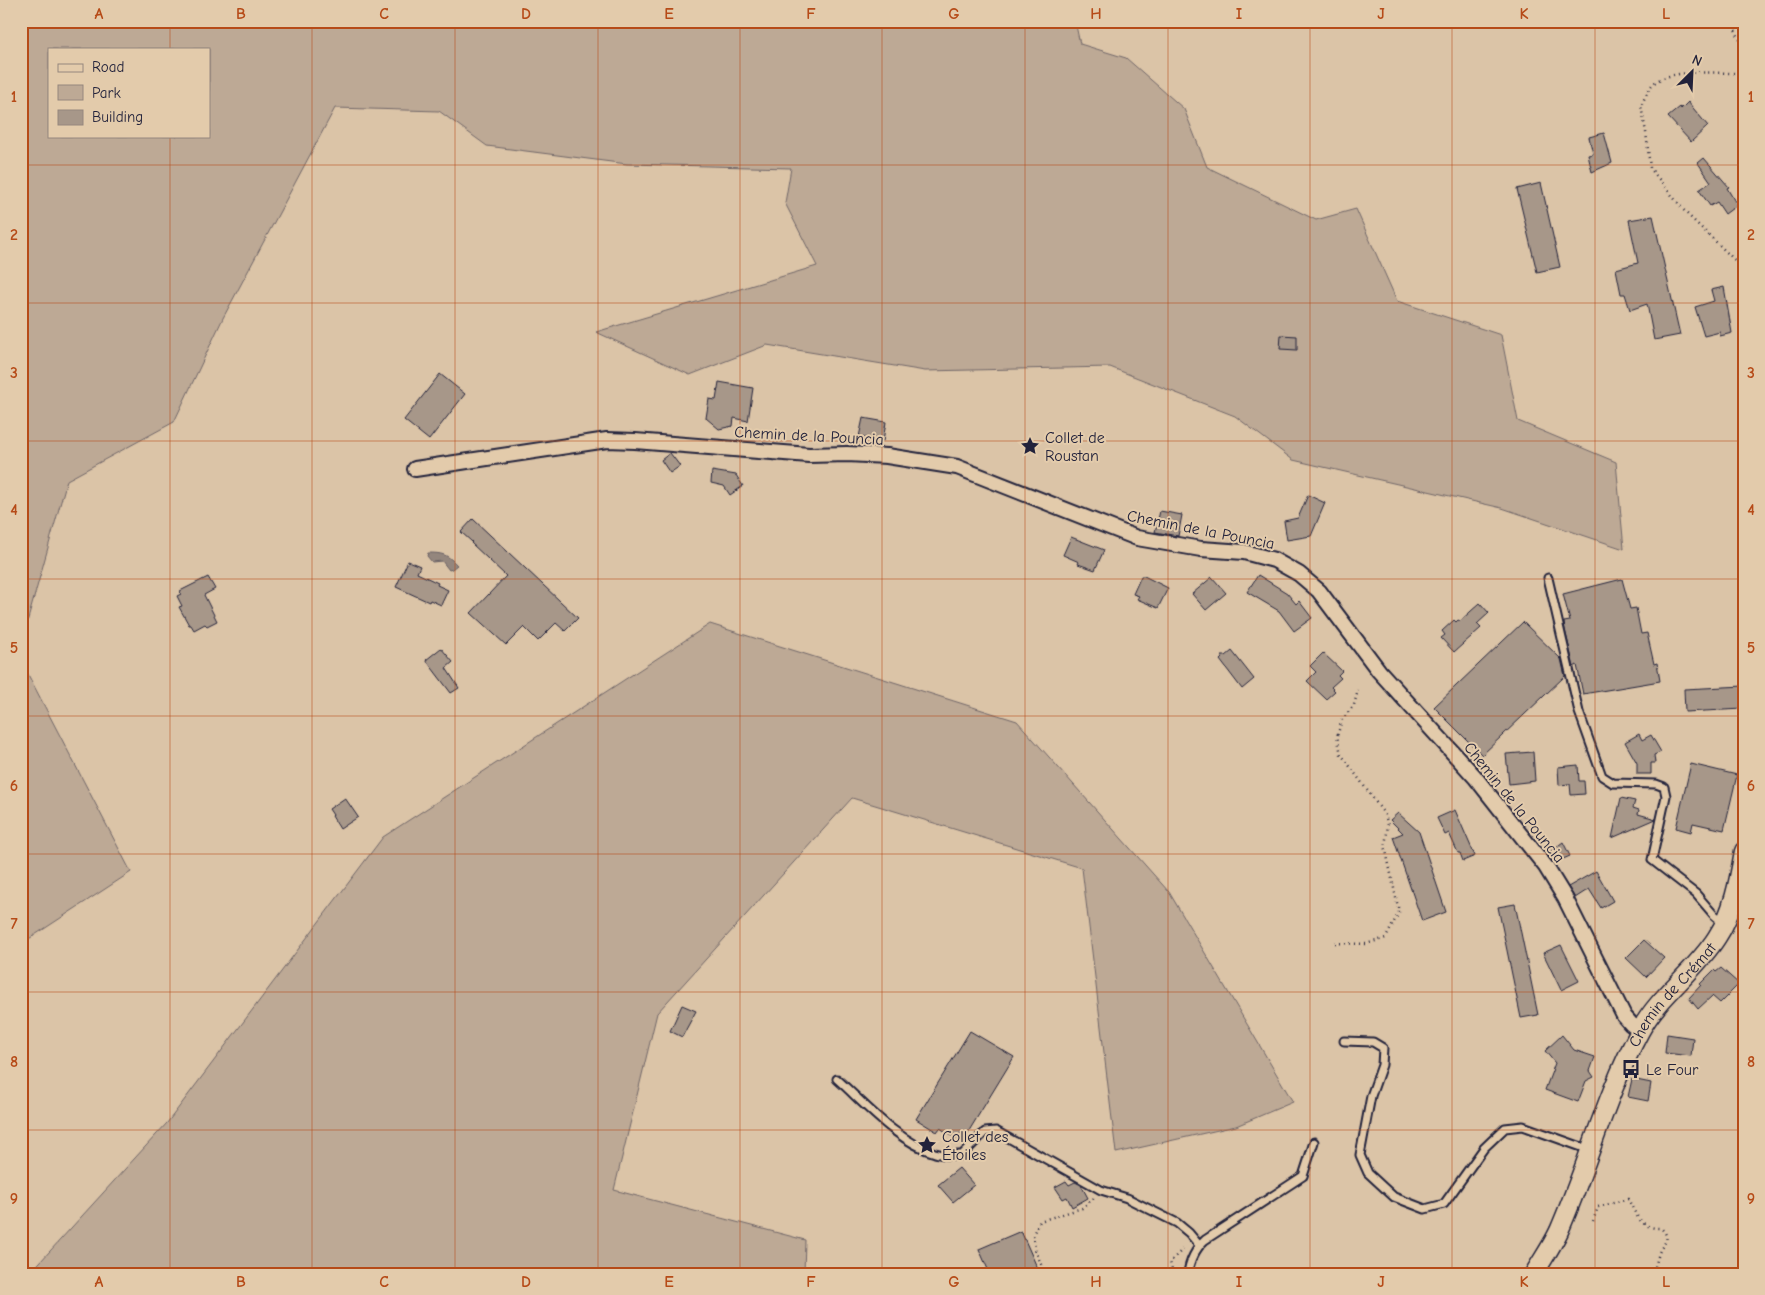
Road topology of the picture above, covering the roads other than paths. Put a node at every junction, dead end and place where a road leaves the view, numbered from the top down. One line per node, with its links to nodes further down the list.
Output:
1 (415, 469): 5 (street, Chemin de la Pouncia)
2 (1548, 578): 4 (lane)
3 (1744, 851): 4 (street, Chemin de Crémat)
4 (1725, 924): 5 (street, Chemin de Crémat)
5 (1640, 1030): 9 (street, Chemin de Crémat)
6 (1344, 1041): 9 (lane)
7 (837, 1078): 10 (lane)
8 (1314, 1142): 10 (lane)
9 (1591, 1150): 12 (street, Chemin de Crémat)
10 (1197, 1243): 11 (lane)
11 (1188, 1274)
12 (1534, 1274)

